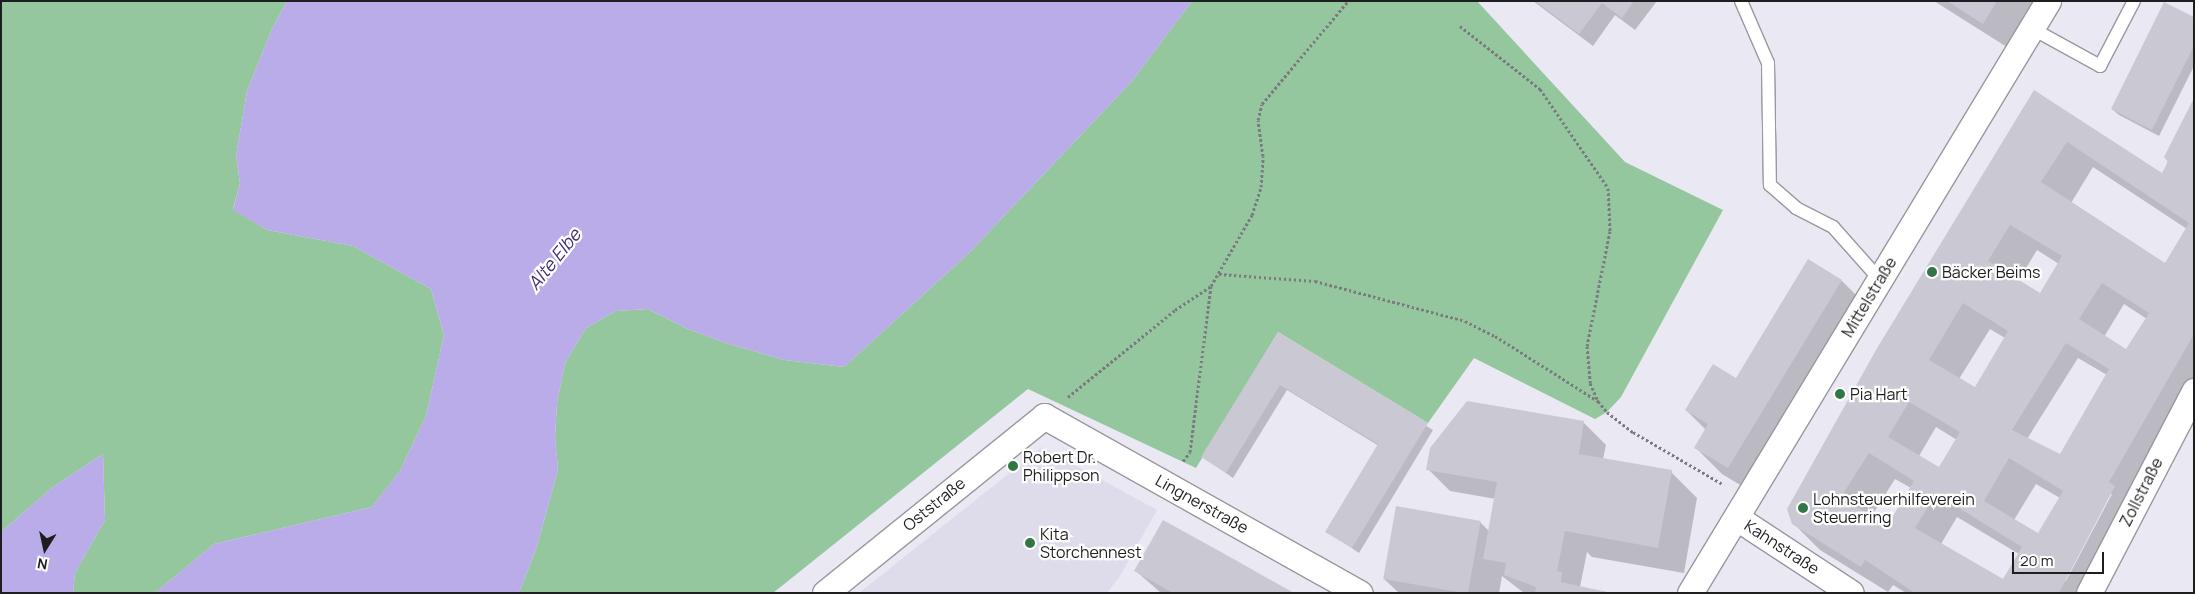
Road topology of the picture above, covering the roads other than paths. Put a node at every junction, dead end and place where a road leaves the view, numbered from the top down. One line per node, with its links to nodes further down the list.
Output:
1 (1741, 1): 5 (lane)
2 (2048, 1): 4 (street, Mittelstraße)
3 (2134, 1): 4 (lane)
4 (2031, 28): 5 (street, Mittelstraße)
5 (1880, 280): 8 (street, Mittelstraße)
6 (2194, 391): 13 (street, Zollstraße)
7 (1044, 416): 9 (street, Lingnerstraße); 10 (street, Oststraße)
8 (1743, 508): 11 (street, Mittelstraße); 12 (street, Kahnstraße)
9 (1354, 591)
10 (825, 593)
11 (1690, 593)
12 (1851, 593)
13 (2089, 593)

